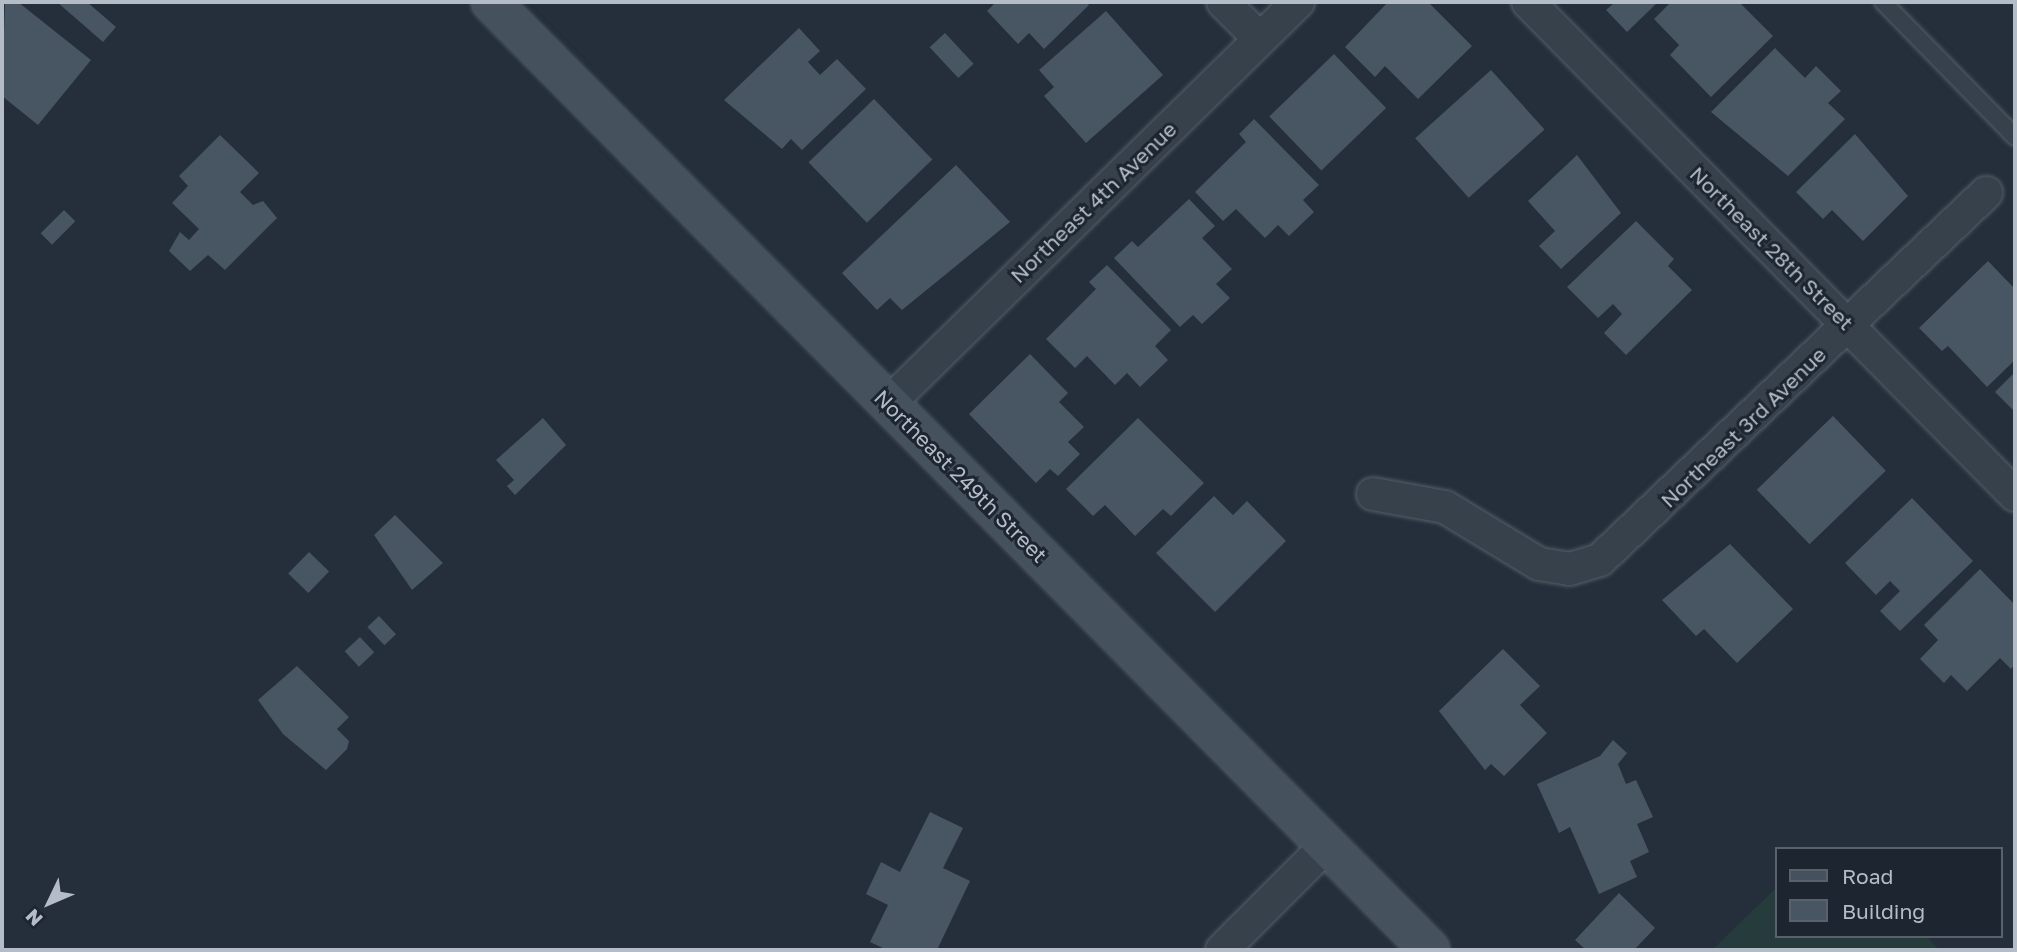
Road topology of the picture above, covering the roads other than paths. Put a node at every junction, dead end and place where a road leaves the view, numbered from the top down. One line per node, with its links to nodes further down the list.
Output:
1 (491, 2): 10 (street, Northeast 249th Street)
2 (1223, 2): 6 (street)
3 (1298, 2): 6 (street, Northeast 4th Avenue)
4 (1528, 2): 9 (street, Northeast 28th Street)
5 (1883, 2): 7 (lane)
6 (1260, 39): 10 (street, Northeast 4th Avenue)
7 (2015, 137)
8 (1986, 193): 9 (street, Northeast 3rd Avenue)
9 (1849, 326): 11 (street, Northeast 3rd Avenue); 12 (street, Northeast 28th Street)
10 (889, 403): 13 (street, Northeast 249th Street)
11 (1373, 494)
12 (2015, 495)
13 (1326, 846): 14 (street); 15 (street, Northeast 249th Street)
14 (1222, 950)
15 (1430, 950)

